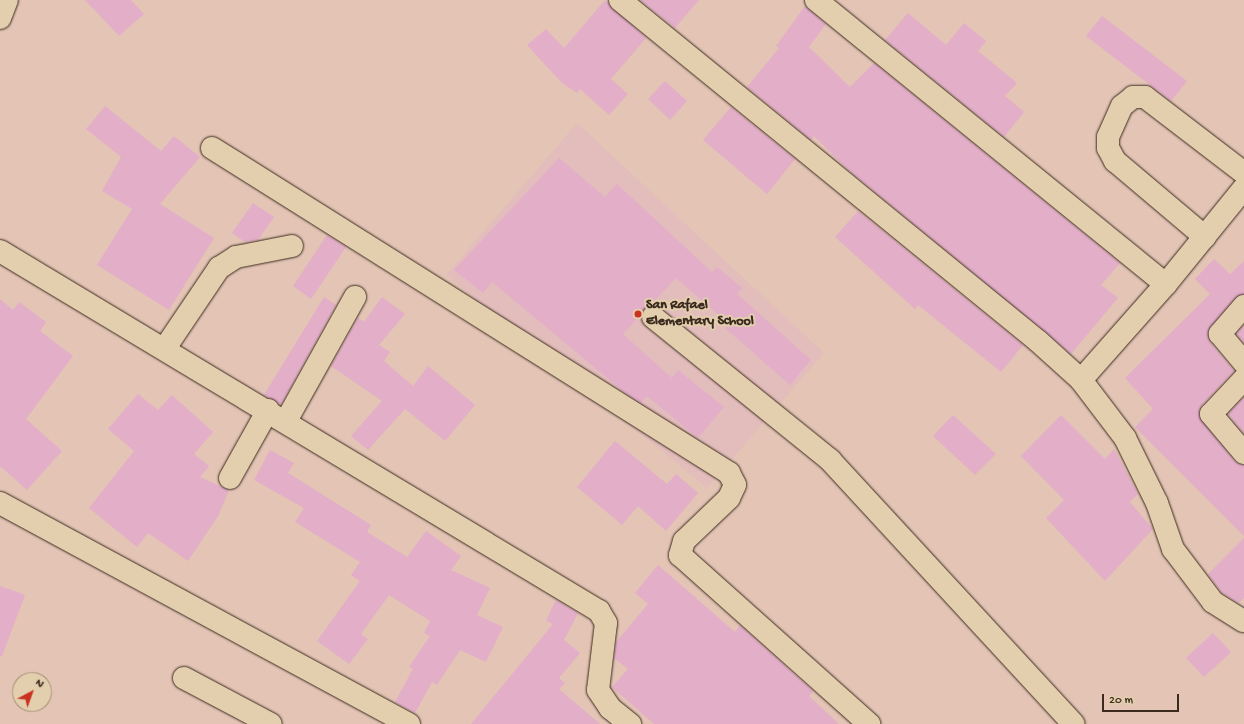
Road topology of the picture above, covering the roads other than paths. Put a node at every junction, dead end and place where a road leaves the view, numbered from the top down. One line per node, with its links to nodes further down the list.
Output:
1 (7, 0): 4 (street)
2 (620, 0): 18 (street)
3 (816, 0): 11 (street)
4 (0, 18)
5 (212, 148): 29 (street)
6 (1244, 173): 8 (street)
7 (1244, 188): 8 (street)
8 (1205, 237): 11 (street)
9 (292, 246): 15 (street)
10 (0, 251): 15 (street)
11 (1166, 284): 18 (street)
12 (355, 297): 20 (street)
13 (1244, 306): 16 (street)
14 (653, 317): 30 (street)
15 (165, 348): 19 (street)
16 (1244, 363)
17 (1244, 379): 21 (street)
18 (1081, 380): 24 (street)
19 (268, 410): 20 (street); 22 (street)
20 (286, 421): 28 (street)
21 (1244, 453)
22 (230, 478)
23 (0, 503): 27 (street)
24 (1244, 621)
25 (184, 678): 26 (street)
26 (272, 724)
27 (409, 724)
28 (630, 724)
29 (869, 724)
30 (1074, 724)

